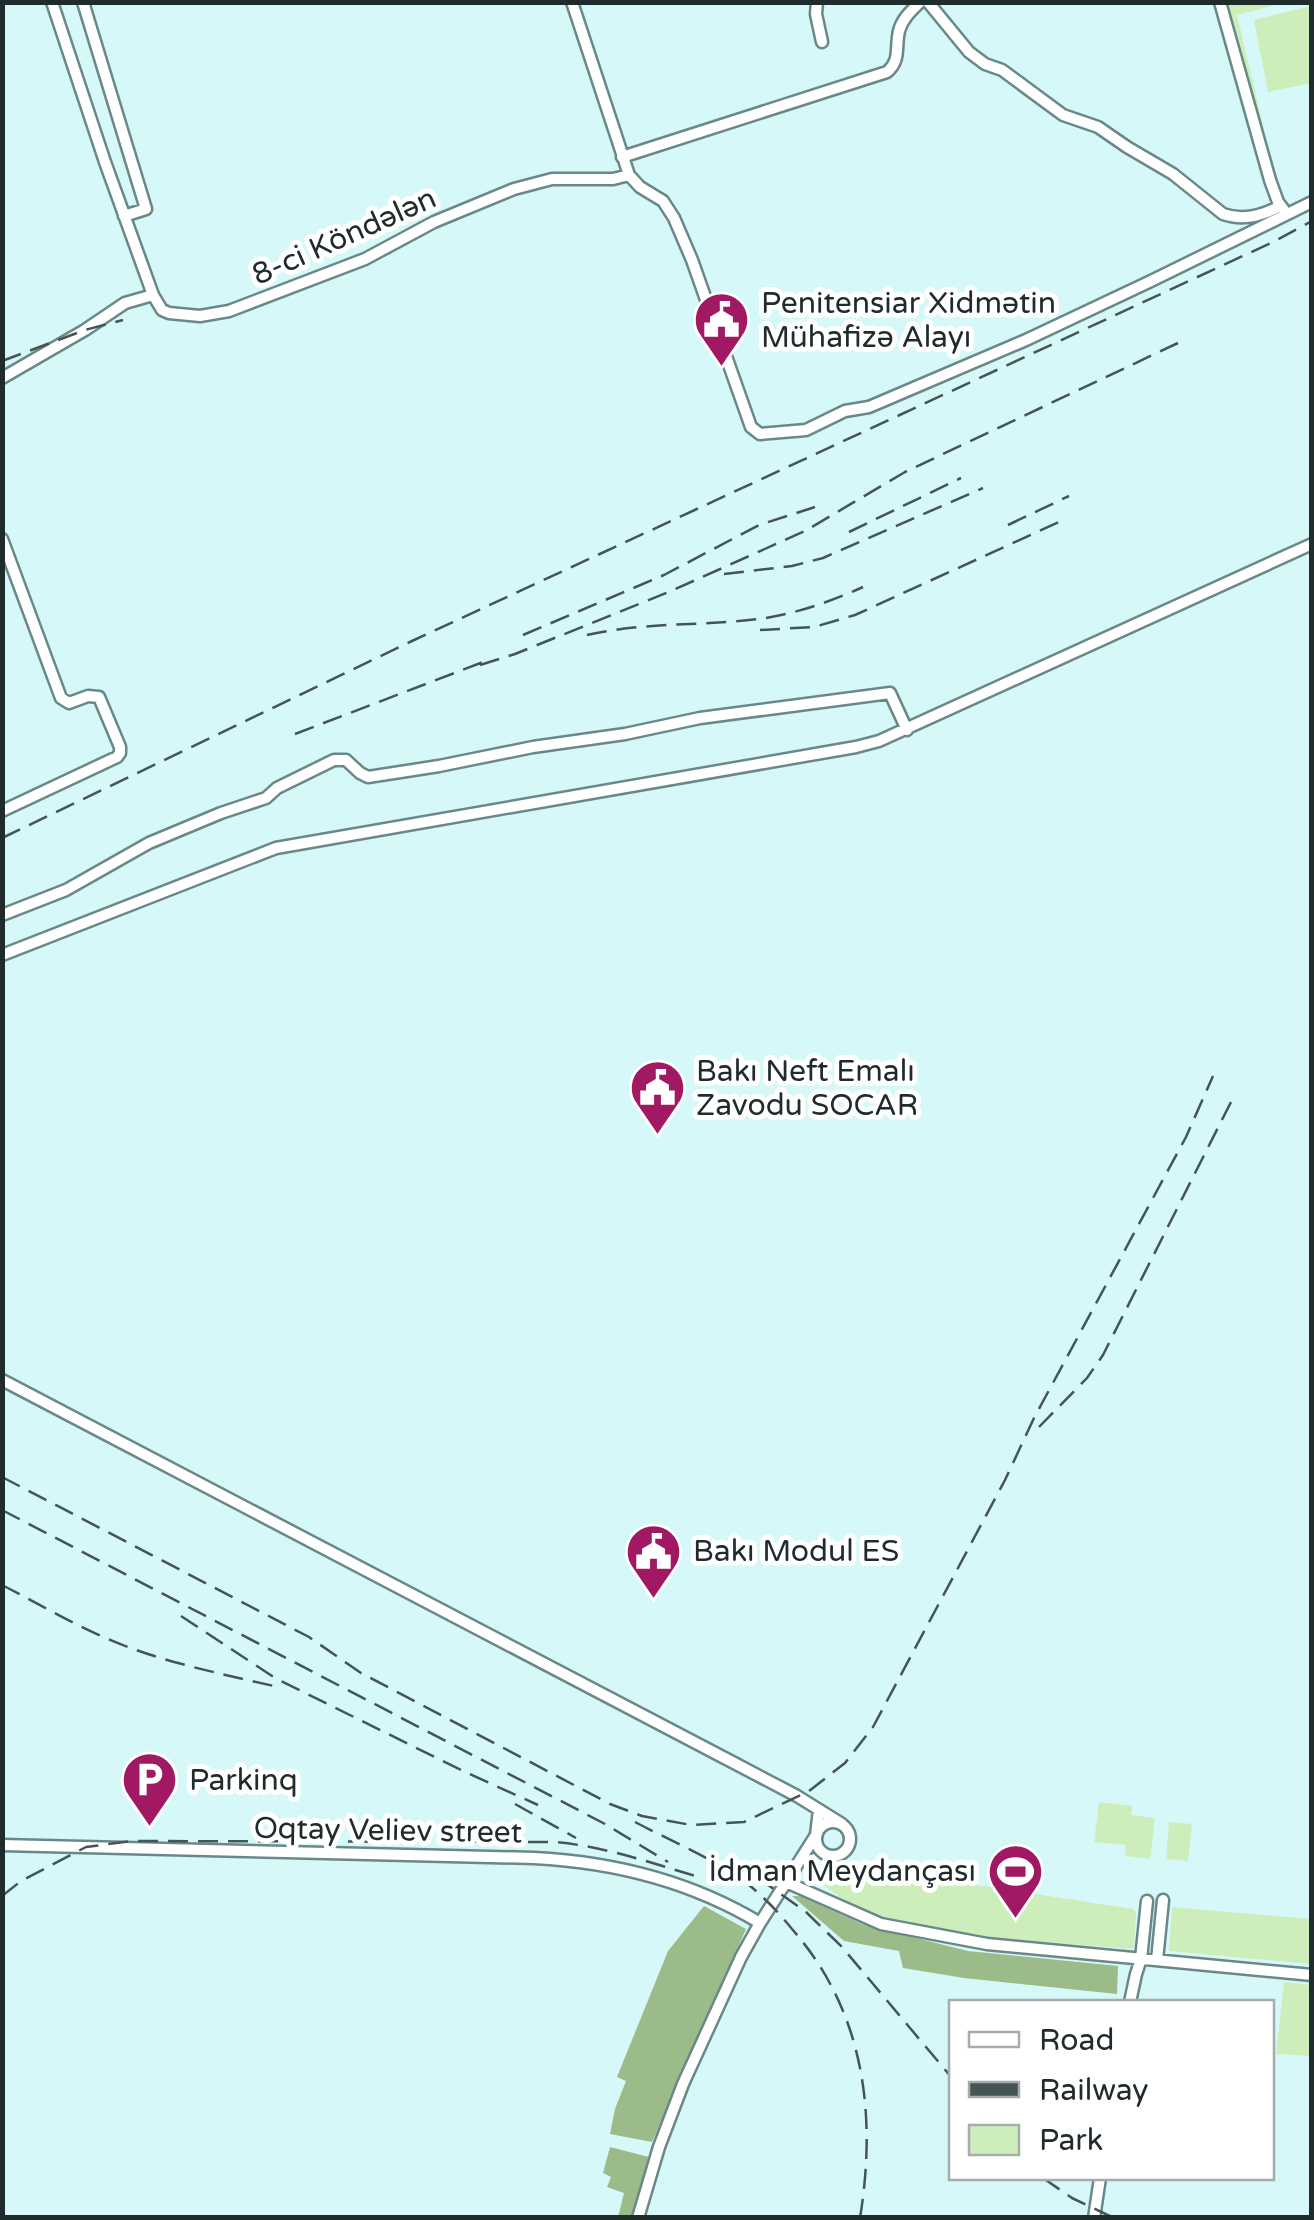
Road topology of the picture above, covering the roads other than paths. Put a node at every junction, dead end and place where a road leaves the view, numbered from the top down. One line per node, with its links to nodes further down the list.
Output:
1 (52, 2): 13 (street)
2 (82, 2): 13 (street)
3 (572, 2): 9 (street)
4 (816, 2): 8 (street)
5 (920, 2): 9 (street)
6 (928, 2): 12 (street)
7 (1220, 2): 12 (street)
8 (822, 42)
9 (622, 157): 10 (street)
10 (629, 175): 12 (street); 14 (street, 8-ci Köndələn)
11 (1312, 202): 12 (street)
12 (1284, 210)
13 (124, 216): 14 (street)
14 (153, 295): 15 (street)
15 (2, 378)
16 (2, 538): 19 (street)
17 (1312, 544): 18 (street)
18 (907, 730): 20 (street); 21 (street)
19 (2, 811)
20 (2, 915)
21 (2, 955)
22 (2, 1380): 23 (street)
23 (819, 1810): 24 (street); 25 (street)
24 (842, 1824): 25 (street); 25 (street)
25 (816, 1835): 27 (street)
26 (2, 1845): 30 (street, Oqtay Veliev street)
27 (786, 1882): 30 (street); 31 (street)
28 (1163, 1900): 32 (street)
29 (1147, 1901): 31 (street)
30 (760, 1923): 36 (street)
31 (1141, 1959): 32 (street); 34 (street)
32 (1157, 1960): 33 (street)
33 (1312, 1975)
34 (1130, 2000)
35 (1100, 2180): 37 (street)
36 (638, 2218)
37 (1094, 2218)

